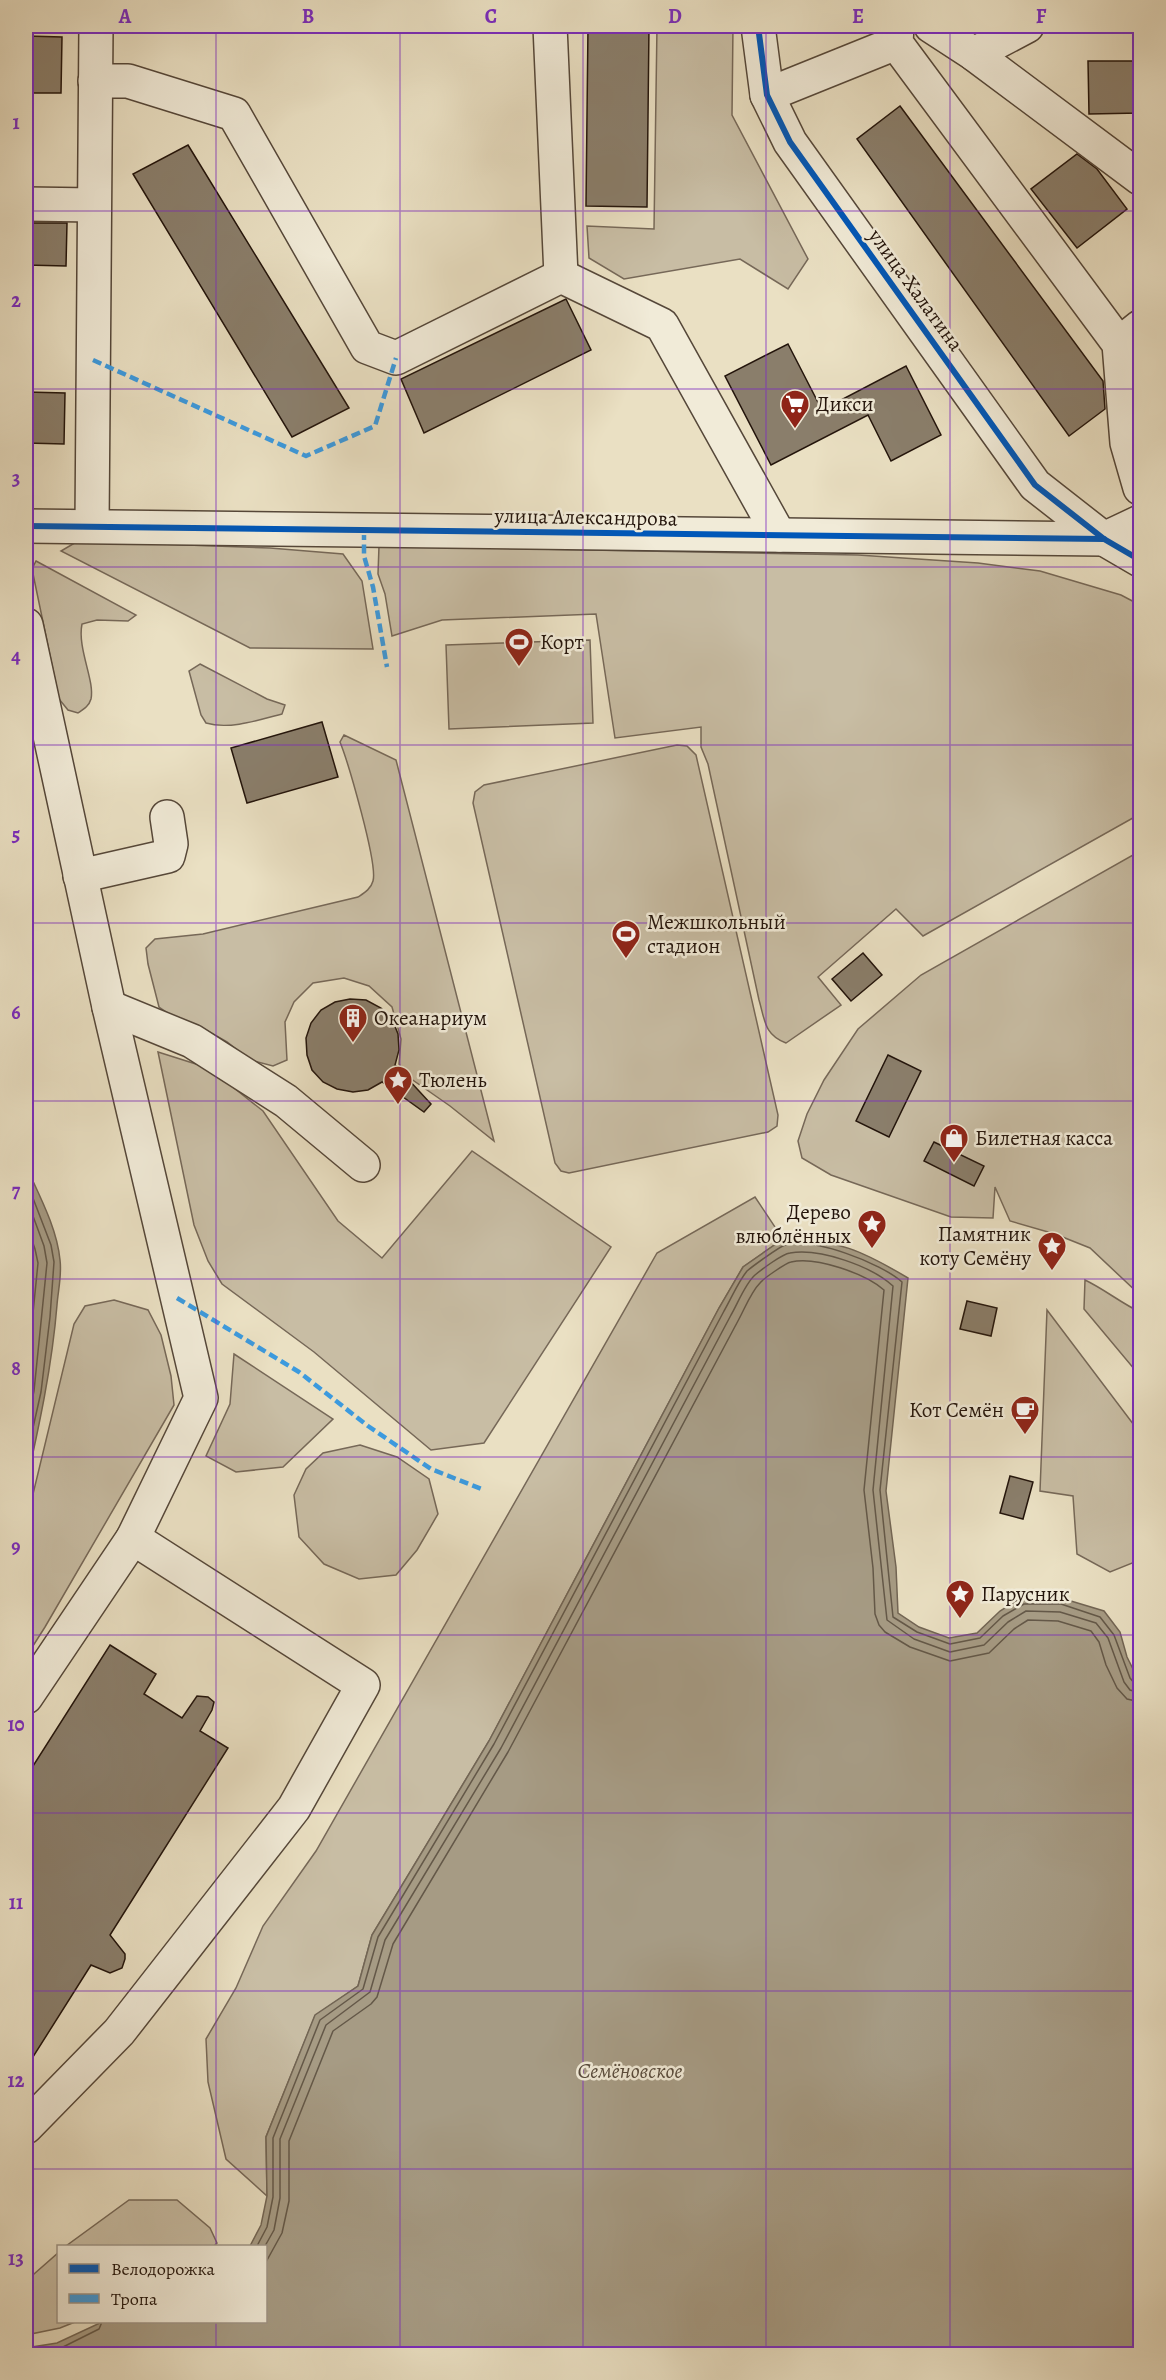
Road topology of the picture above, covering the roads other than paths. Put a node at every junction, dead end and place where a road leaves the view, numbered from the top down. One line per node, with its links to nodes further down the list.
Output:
1 (96, 26): 8 (street)
2 (550, 26): 13 (street)
3 (758, 26): 9 (street, улица Халатина)
4 (931, 26): 7 (street)
5 (1028, 26): 7 (street)
6 (896, 34): 9 (street); 14 (street)
7 (974, 54): 10 (street)
8 (95, 81): 12 (street); 13 (street)
9 (767, 95): 20 (street, улица Халатина)
10 (1140, 178)
11 (26, 204): 12 (street)
12 (94, 205): 18 (street)
13 (561, 276): 19 (street)
14 (1130, 335): 15 (street)
15 (1140, 488)
16 (1140, 522): 20 (street)
17 (26, 526): 18 (street, улица Александрова)
18 (92, 526): 19 (street, улица Александрова)
19 (779, 535): 20 (street, улица Александрова)
20 (1104, 539): 21 (street, улица Александрова)
21 (1140, 560)
22 (26, 625): 24 (street)
23 (167, 817): 24 (street)
24 (80, 876): 25 (street)
25 (109, 1007): 26 (street); 27 (street)
26 (363, 1165)
27 (133, 1538): 28 (street); 29 (street)
28 (26, 1697)
29 (26, 2127)

